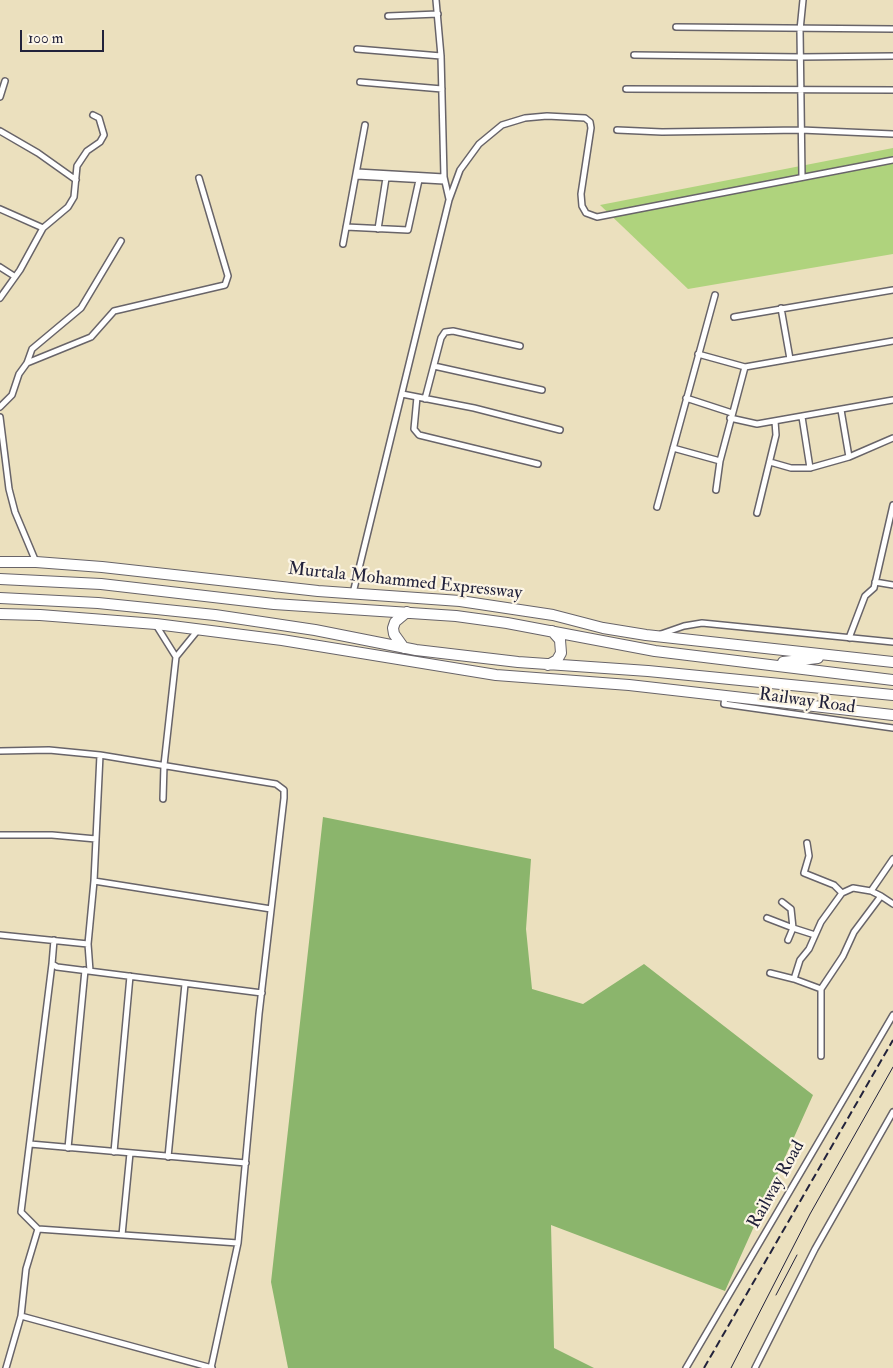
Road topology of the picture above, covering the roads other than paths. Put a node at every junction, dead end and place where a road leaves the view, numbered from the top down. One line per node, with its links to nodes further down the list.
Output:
1 (436, 0): 3 (street)
2 (803, 0): 6 (street)
3 (438, 14): 4 (street); 10 (street)
4 (388, 16)
5 (676, 27): 6 (street)
6 (800, 30): 7 (street); 12 (street)
7 (893, 30)
8 (357, 49): 10 (street)
9 (634, 55): 12 (street)
10 (440, 56): 16 (street)
11 (893, 56): 12 (street)
12 (801, 57): 17 (street)
13 (5, 81): 19 (street)
14 (360, 82): 16 (street)
15 (626, 88): 17 (street)
16 (442, 89): 31 (street)
17 (800, 90): 18 (street); 23 (street)
18 (893, 90)
19 (0, 97)
20 (93, 115): 32 (street)
21 (365, 125): 27 (street)
22 (617, 130): 23 (street)
23 (801, 130): 25 (street); 28 (street)
24 (0, 132): 32 (street)
25 (893, 134)
26 (893, 160): 28 (street)
27 (357, 174): 30 (street); 31 (street); 36 (street)
28 (802, 177): 34 (street)
29 (199, 178): 52 (street)
30 (386, 178): 33 (street); 38 (street)
31 (444, 179): 33 (street); 34 (street)
32 (76, 180): 37 (street)
33 (418, 180): 38 (street)
34 (449, 200): 56 (street)
35 (0, 209): 37 (street)
36 (346, 227): 38 (street); 40 (street)
37 (43, 228): 42 (street)
38 (378, 229)
39 (121, 241): 52 (street)
40 (343, 244)
41 (0, 267): 42 (street)
42 (14, 276): 45 (street)
43 (893, 290): 46 (street)
44 (715, 295): 50 (street)
45 (0, 298)
46 (782, 308): 47 (street); 51 (street)
47 (734, 317)
48 (893, 341): 51 (street)
49 (520, 346): 53 (street)
50 (698, 354): 54 (street); 58 (street)
51 (790, 359): 54 (street)
52 (27, 363): 61 (street)
53 (434, 366): 55 (street); 59 (street)
54 (745, 367): 63 (street)
55 (542, 390)
56 (402, 394): 57 (street); 84 (street)
57 (417, 397): 59 (street); 73 (street)
58 (686, 398): 63 (street); 69 (street)
59 (425, 399): 67 (street)
60 (893, 400): 62 (street)
61 (0, 407)
62 (842, 410): 65 (street); 70 (street)
63 (731, 416): 66 (street); 71 (street)
64 (0, 417): 80 (street)
65 (802, 417): 66 (street); 74 (street)
66 (776, 421): 72 (street)
67 (560, 430)
68 (893, 438): 70 (street)
69 (673, 448): 71 (street); 76 (street)
70 (849, 457): 74 (street)
71 (720, 461): 75 (street)
72 (770, 462): 74 (street); 78 (street)
73 (538, 464)
74 (810, 468)
75 (716, 490)
76 (657, 506)
77 (893, 506): 82 (street)
78 (757, 513)
79 (0, 562): 80 (highway, Murtala Mohammed Expressway)
80 (36, 562): 84 (highway, Murtala Mohammed Expressway)
81 (0, 579): 86 (highway, Murtala Mohammed Expressway)
82 (875, 582): 83 (street); 92 (street)
83 (893, 585)
84 (353, 593): 91 (highway, Murtala Mohammed Expressway)
85 (0, 598): 95 (highway)
86 (407, 612): 90 (highway, Murtala Mohammed Expressway); 95 (highway)
87 (0, 614): 88 (highway)
88 (156, 624): 89 (highway); 97 (street)
89 (198, 629): 97 (street); 103 (highway)
90 (552, 631): 94 (highway, Murtala Mohammed Expressway); 100 (highway)
91 (655, 636): 92 (street); 94 (highway); 96 (highway, Murtala Mohammed Expressway)
92 (848, 638): 93 (street)
93 (893, 642)
94 (630, 647): 99 (highway, Murtala Mohammed Expressway)
95 (404, 648): 100 (highway)
96 (834, 656): 98 (highway, Murtala Mohammed Expressway); 99 (highway)
97 (176, 657): 108 (street)
98 (893, 662)
99 (766, 664): 101 (highway, Murtala Mohammed Expressway)
100 (548, 666): 102 (highway)
101 (893, 680)
102 (893, 695)
103 (725, 696): 104 (highway); 105 (street, Railway Road)
104 (893, 715)
105 (893, 728)
106 (0, 751): 107 (street)
107 (100, 755): 108 (street); 111 (street)
108 (164, 765): 109 (street); 120 (street)
109 (163, 799)
110 (0, 835): 111 (street)
111 (96, 839): 114 (street)
112 (807, 843): 116 (street)
113 (893, 858): 115 (street)
114 (94, 881): 120 (street); 127 (street)
115 (871, 891): 116 (street); 117 (street)
116 (842, 893): 124 (street)
117 (881, 896): 119 (street); 134 (street)
118 (782, 902): 122 (street)
119 (893, 904)
120 (272, 909): 135 (street)
121 (767, 918): 122 (street)
122 (793, 928): 124 (street); 126 (street)
123 (0, 934): 125 (street)
124 (815, 935): 132 (street)
125 (54, 940): 127 (street); 128 (street)
126 (788, 940)
127 (88, 944): 129 (street)
128 (52, 964): 129 (street); 139 (street)
129 (88, 971): 131 (street); 140 (street)
130 (770, 973): 132 (street)
131 (130, 976): 133 (street); 141 (street)
132 (794, 979): 134 (street)
133 (185, 984): 135 (street); 143 (street)
134 (821, 989): 137 (street)
135 (262, 993): 144 (street)
136 (893, 1015): 151 (street, Railway Road)
137 (821, 1056)
138 (893, 1112): 152 (street)
139 (30, 1144): 140 (street); 145 (street)
140 (68, 1148): 141 (street)
141 (114, 1152): 142 (street)
142 (130, 1153): 143 (street); 146 (street)
143 (168, 1156): 144 (street)
144 (246, 1163): 147 (street)
145 (38, 1229): 146 (street); 148 (street)
146 (122, 1235): 147 (street)
147 (238, 1243): 150 (street)
148 (20, 1316): 149 (street); 150 (street)
149 (6, 1368)
150 (211, 1368)
151 (686, 1368)
152 (755, 1368)

